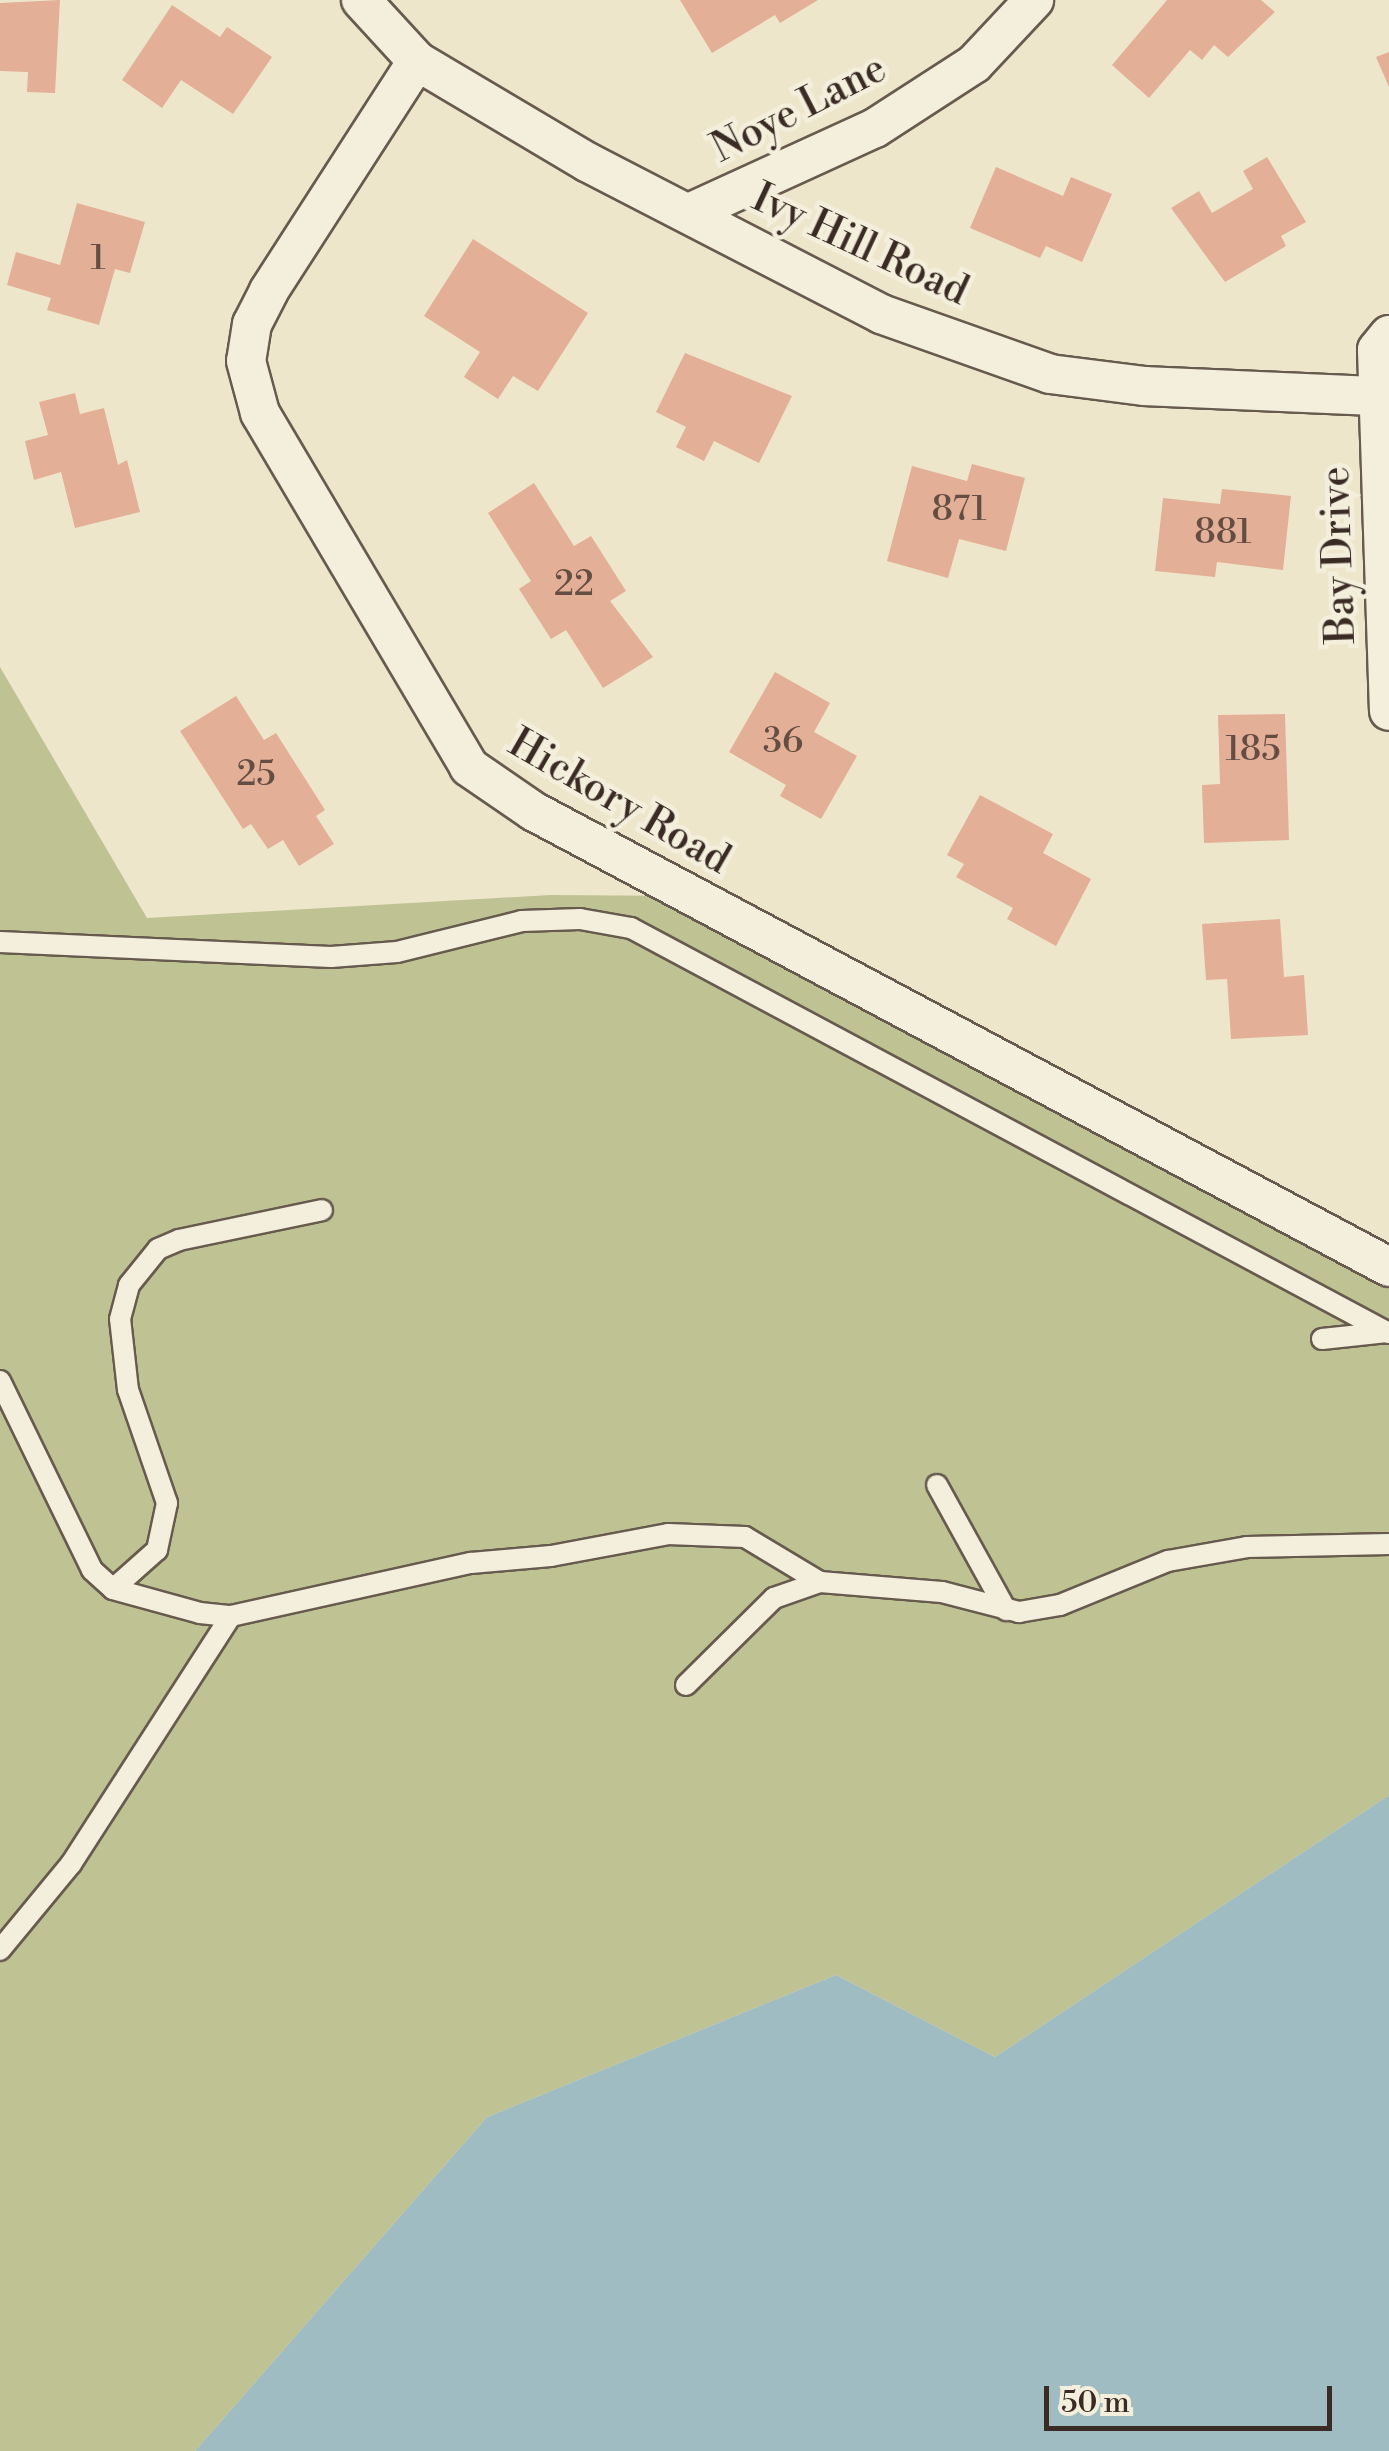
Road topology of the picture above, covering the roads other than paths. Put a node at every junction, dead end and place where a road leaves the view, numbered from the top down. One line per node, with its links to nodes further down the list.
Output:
1 (361, 0): 3 (street, Ivy Hill Road)
2 (1034, 0): 4 (street, Noye Lane)
3 (417, 61): 4 (street, Ivy Hill Road); 10 (street, Hickory Road)
4 (689, 213): 6 (street, Ivy Hill Road)
5 (1389, 335): 6 (street)
6 (1378, 396): 7 (street, Bay Drive)
7 (1389, 711)
8 (0, 942): 11 (lane)
9 (322, 1210): 17 (lane)
10 (1389, 1267)
11 (1388, 1332): 12 (lane)
12 (1322, 1339)
13 (0, 1381): 17 (lane)
14 (937, 1485): 18 (lane)
15 (1389, 1544): 18 (lane)
16 (820, 1582): 18 (lane); 19 (lane); 20 (lane)
17 (113, 1589): 19 (lane)
18 (1006, 1610)
19 (231, 1616): 21 (lane)
20 (686, 1685)
21 (0, 1950)

